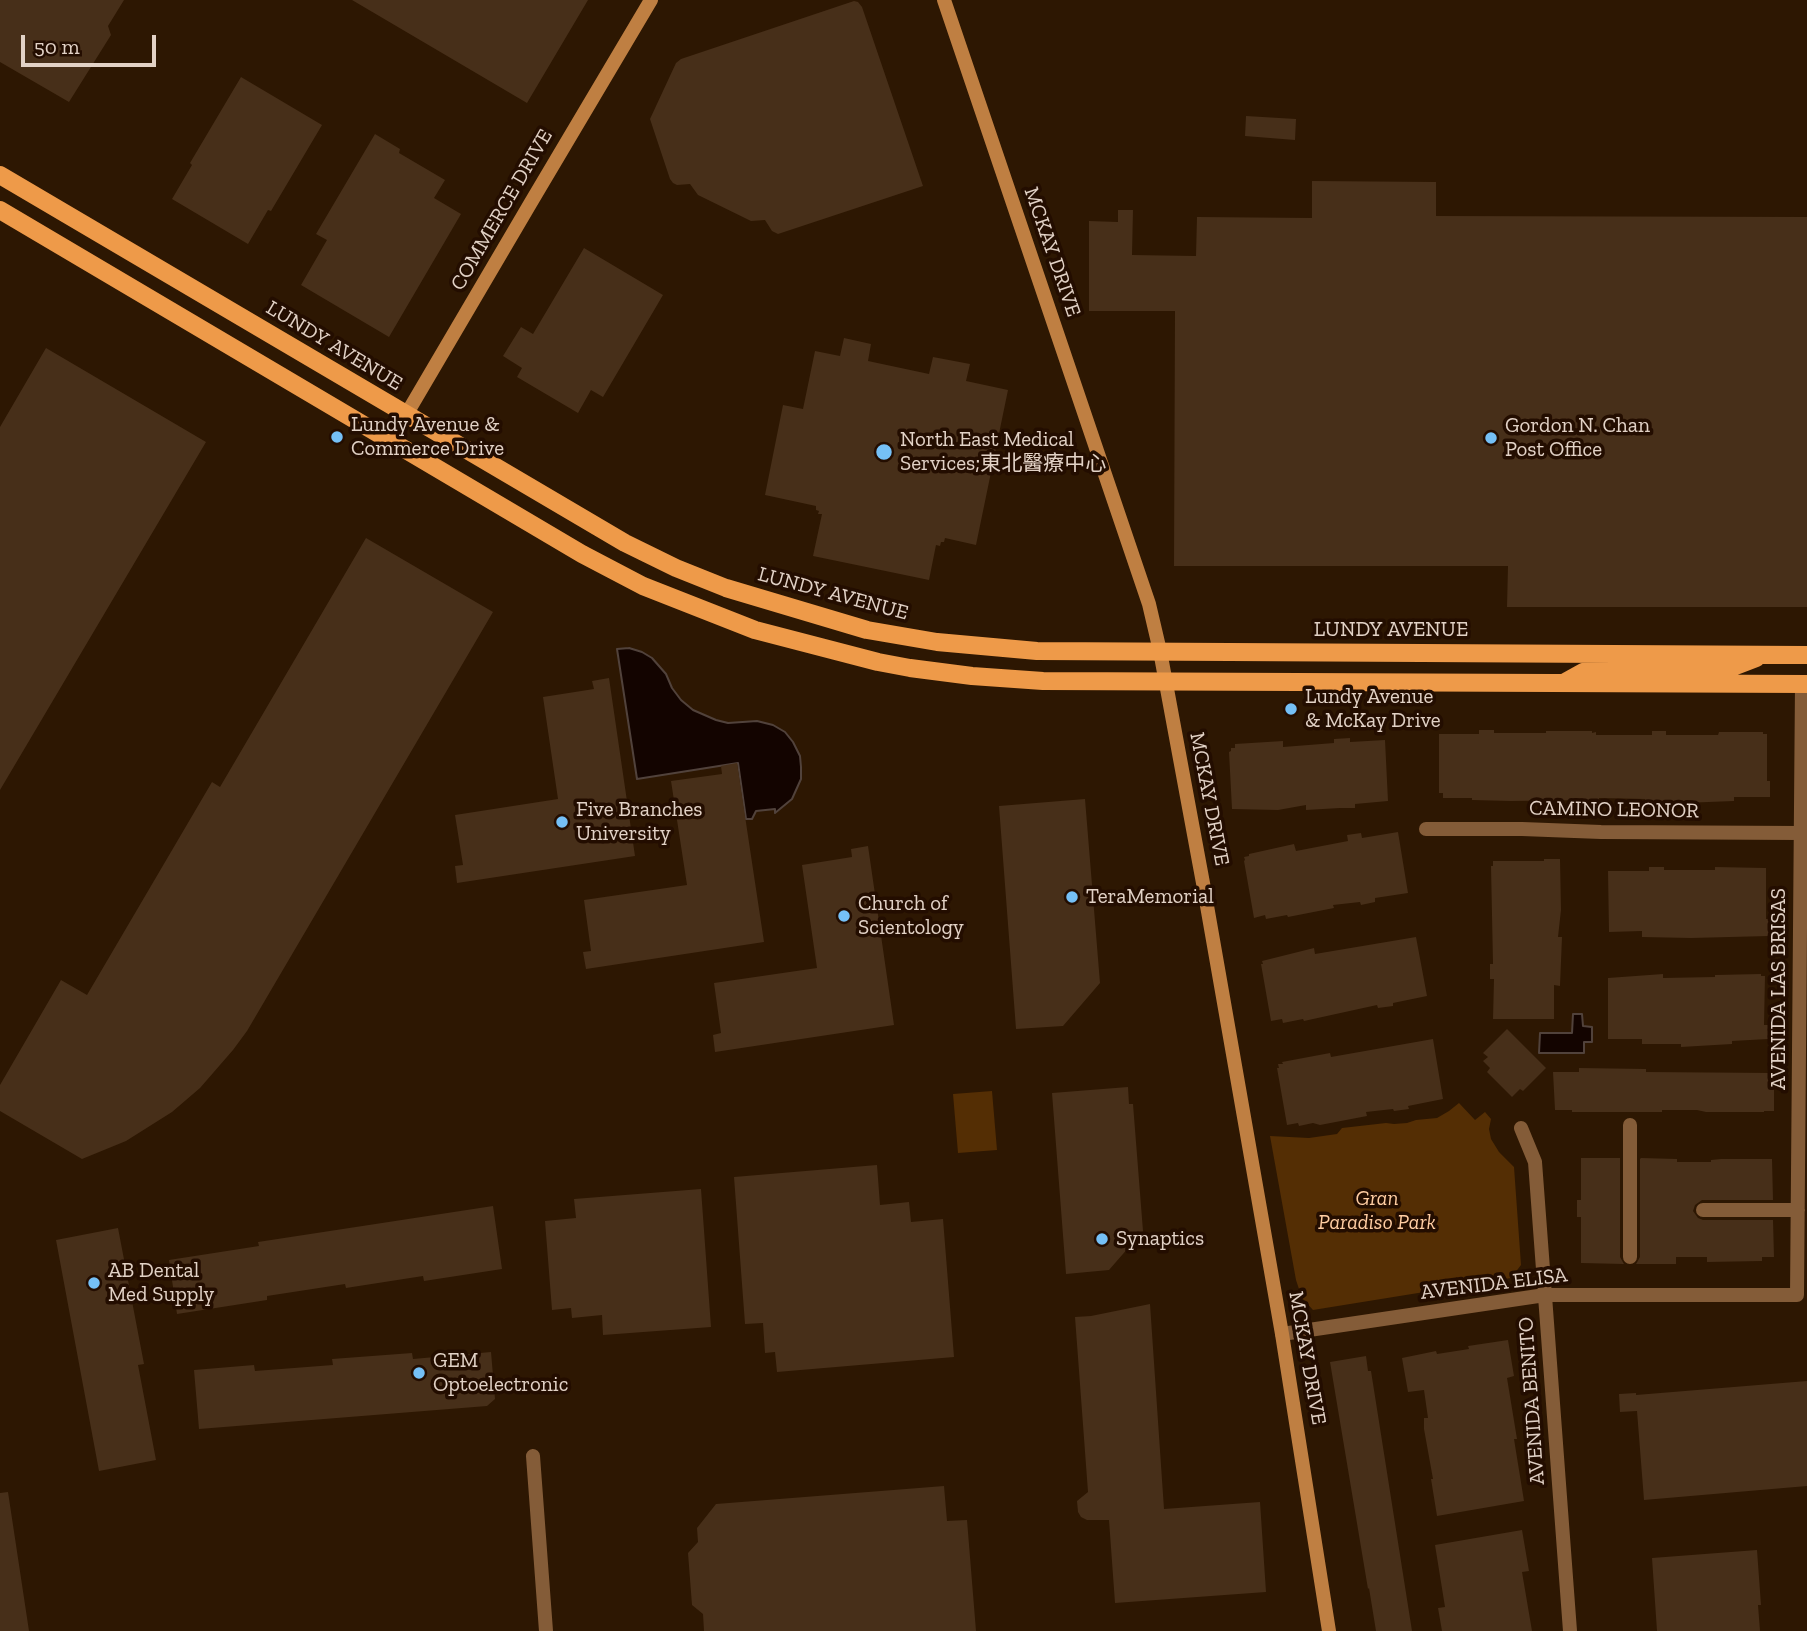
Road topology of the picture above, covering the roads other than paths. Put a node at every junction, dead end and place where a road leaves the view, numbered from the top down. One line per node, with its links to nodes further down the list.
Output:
1 (651, 0): 7 (street, COMMERCE DRIVE)
2 (944, 0): 9 (street, MCKAY DRIVE)
3 (0, 175): 5 (main road, LUNDY AVENUE)
4 (0, 210): 6 (main road)
5 (77, 222): 6 (main road); 7 (main road, LUNDY AVENUE)
6 (62, 247): 8 (main road)
7 (406, 415): 8 (street, COMMERCE DRIVE); 9 (main road, LUNDY AVENUE)
8 (393, 442): 12 (main road)
9 (1160, 651): 10 (main road, LUNDY AVENUE); 12 (street, MCKAY DRIVE)
10 (1762, 655): 11 (main road, LUNDY AVENUE); 13 (main road)
11 (1807, 655)
12 (1166, 682): 13 (main road); 24 (street, MCKAY DRIVE)
13 (1563, 683): 14 (main road)
14 (1805, 684): 16 (street, AVENIDA LAS BRISAS)
15 (1426, 829): 16 (street, CAMINO LEONOR)
16 (1801, 833): 20 (street, AVENIDA LAS BRISAS)
17 (1630, 1125): 21 (street)
18 (1521, 1128): 22 (street, AVENIDA BENITO)
19 (1703, 1210): 20 (street)
20 (1798, 1210): 23 (street, AVENIDA LAS BRISAS)
21 (1630, 1256)
22 (1545, 1295): 23 (street, AVENIDA ELISA); 24 (street, AVENIDA ELISA); 28 (street, AVENIDA BENITO)
23 (1797, 1295)
24 (1282, 1335): 27 (street, MCKAY DRIVE)
25 (533, 1456): 26 (street)
26 (546, 1631)
27 (1329, 1631)
28 (1570, 1631)

